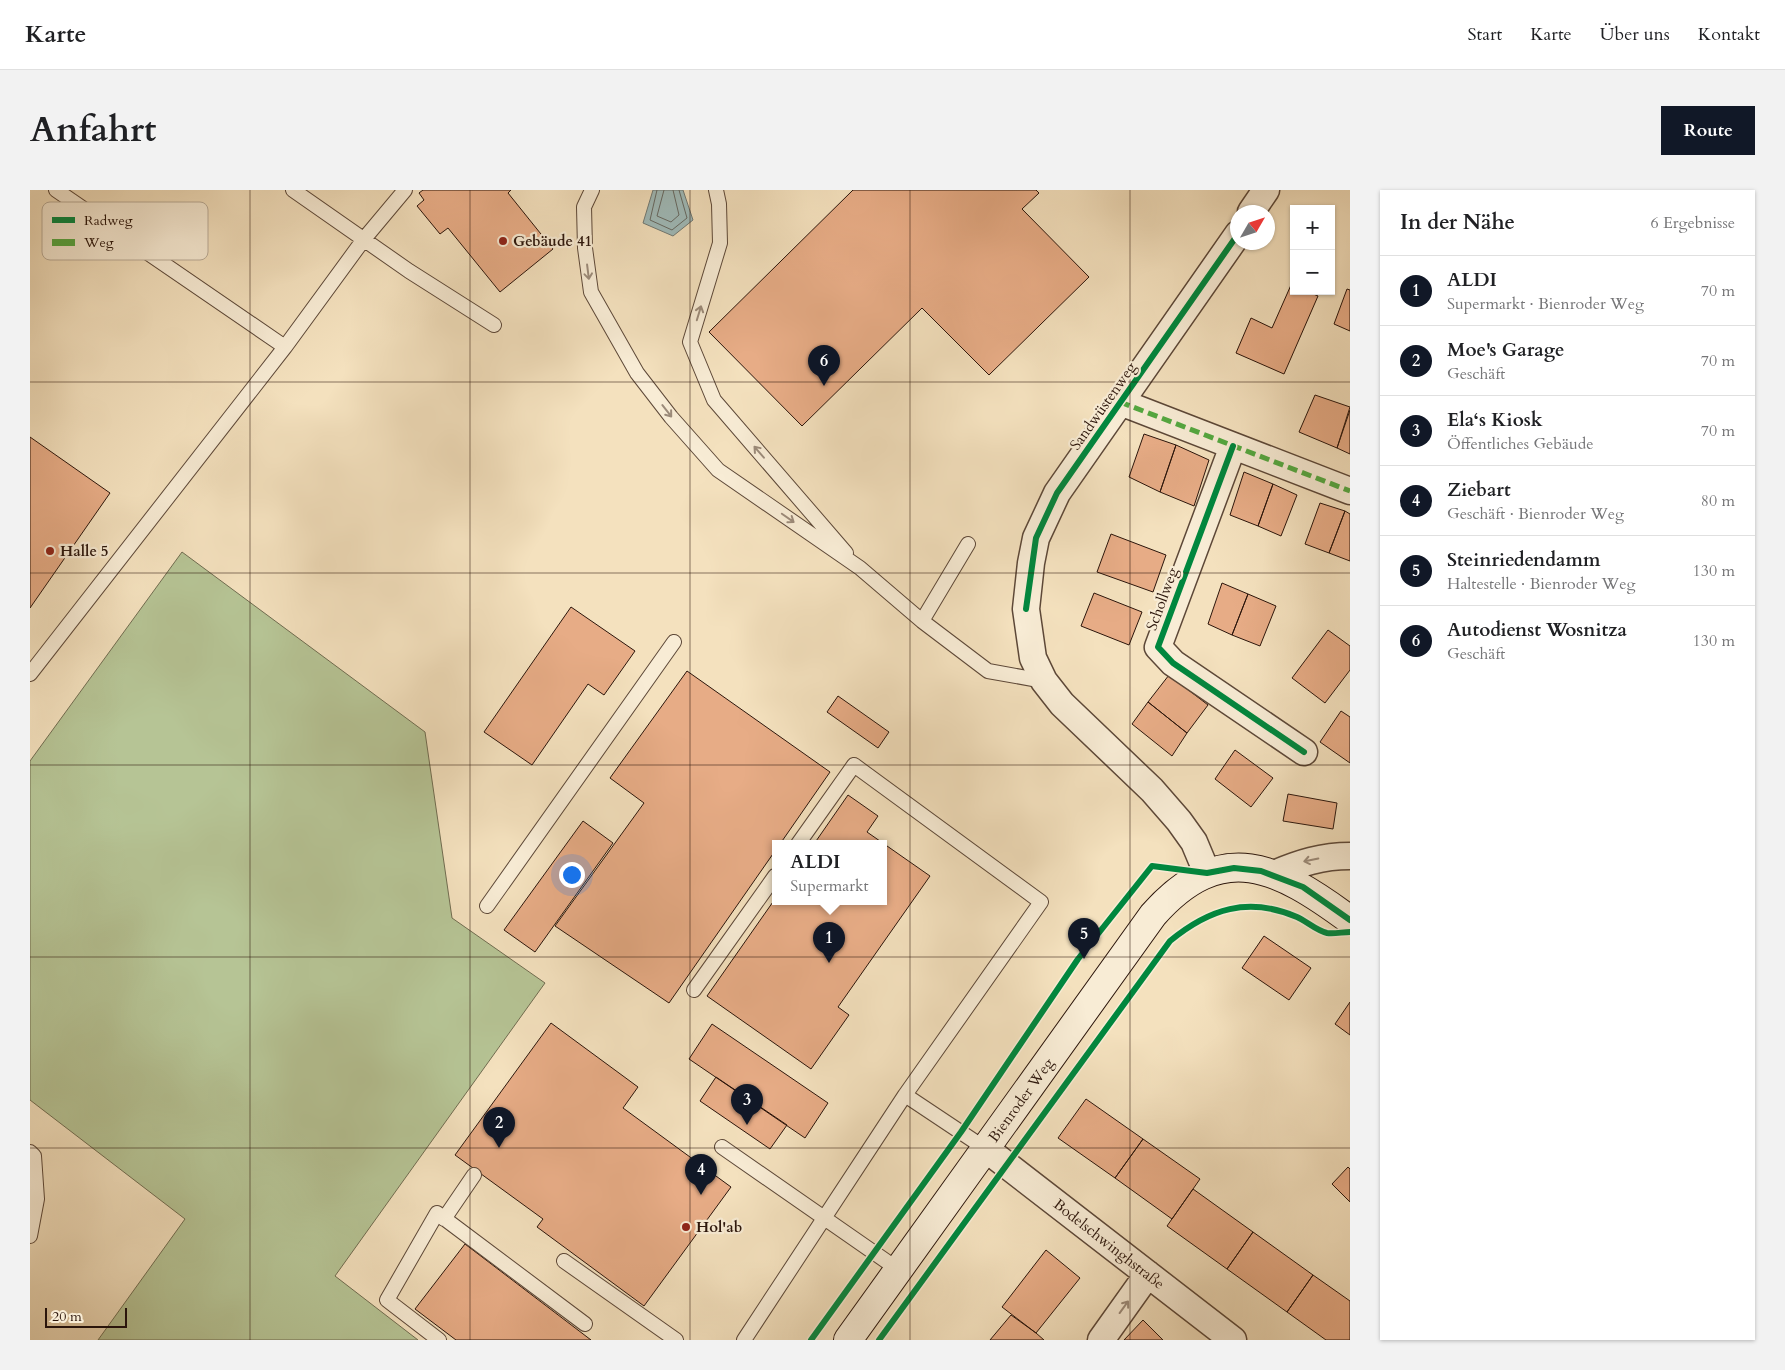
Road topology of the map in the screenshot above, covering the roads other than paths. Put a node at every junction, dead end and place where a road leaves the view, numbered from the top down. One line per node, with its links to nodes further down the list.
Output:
1 (56, 190): 7 (lane)
2 (293, 190): 9 (lane)
3 (405, 190): 9 (lane)
4 (592, 190): 18 (lane, one-way to 18)
5 (716, 190): 18 (lane, one-way to 5)
6 (1266, 190): 8 (street)
7 (74, 202)
8 (1256, 205)
9 (364, 239): 12 (lane); 13 (lane)
10 (1230, 246): 14 (street, Sandwüstenweg)
11 (158, 260): 13 (lane)
12 (494, 325)
13 (285, 347): 21 (lane)
14 (1120, 402): 15 (street); 22 (street, Sandwüstenweg)
15 (1233, 446): 16 (street); 23 (street, Schollweg)
16 (1350, 491)
17 (968, 544): 19 (lane)
18 (860, 568): 19 (lane)
19 (922, 621): 22 (lane)
20 (674, 642): 29 (lane)
21 (30, 674)
22 (1044, 681): 26 (street, Sandwüstenweg)
23 (1304, 752)
24 (801, 840): 32 (lane)
25 (1350, 856): 27 (street, one-way to 27)
26 (1207, 873): 27 (main road, Bienroder Weg); 34 (main road, Bienroder Weg)
27 (1274, 874): 30 (main road, Bienroder Weg)
28 (772, 880): 31 (lane)
29 (487, 906)
30 (1350, 920)
31 (694, 990)
32 (905, 1095): 34 (lane); 38 (lane)
33 (722, 1147): 38 (lane)
34 (986, 1149): 41 (main road, Bienroder Weg); 42 (street, Bodelschwinghstraße)
35 (30, 1152): 39 (lane)
36 (474, 1175): 37 (lane)
37 (444, 1219): 43 (lane); 44 (lane)
38 (825, 1219): 41 (lane); 46 (lane)
39 (30, 1236)
40 (564, 1261): 45 (lane)
41 (899, 1270): 47 (main road, Bienroder Weg)
42 (1148, 1274): 48 (street, one-way to 42); 49 (street, Bodelschwinghstraße)
43 (585, 1324)
44 (439, 1340)
45 (676, 1340)
46 (744, 1340)
47 (848, 1340)
48 (1101, 1340)
49 (1233, 1340)

